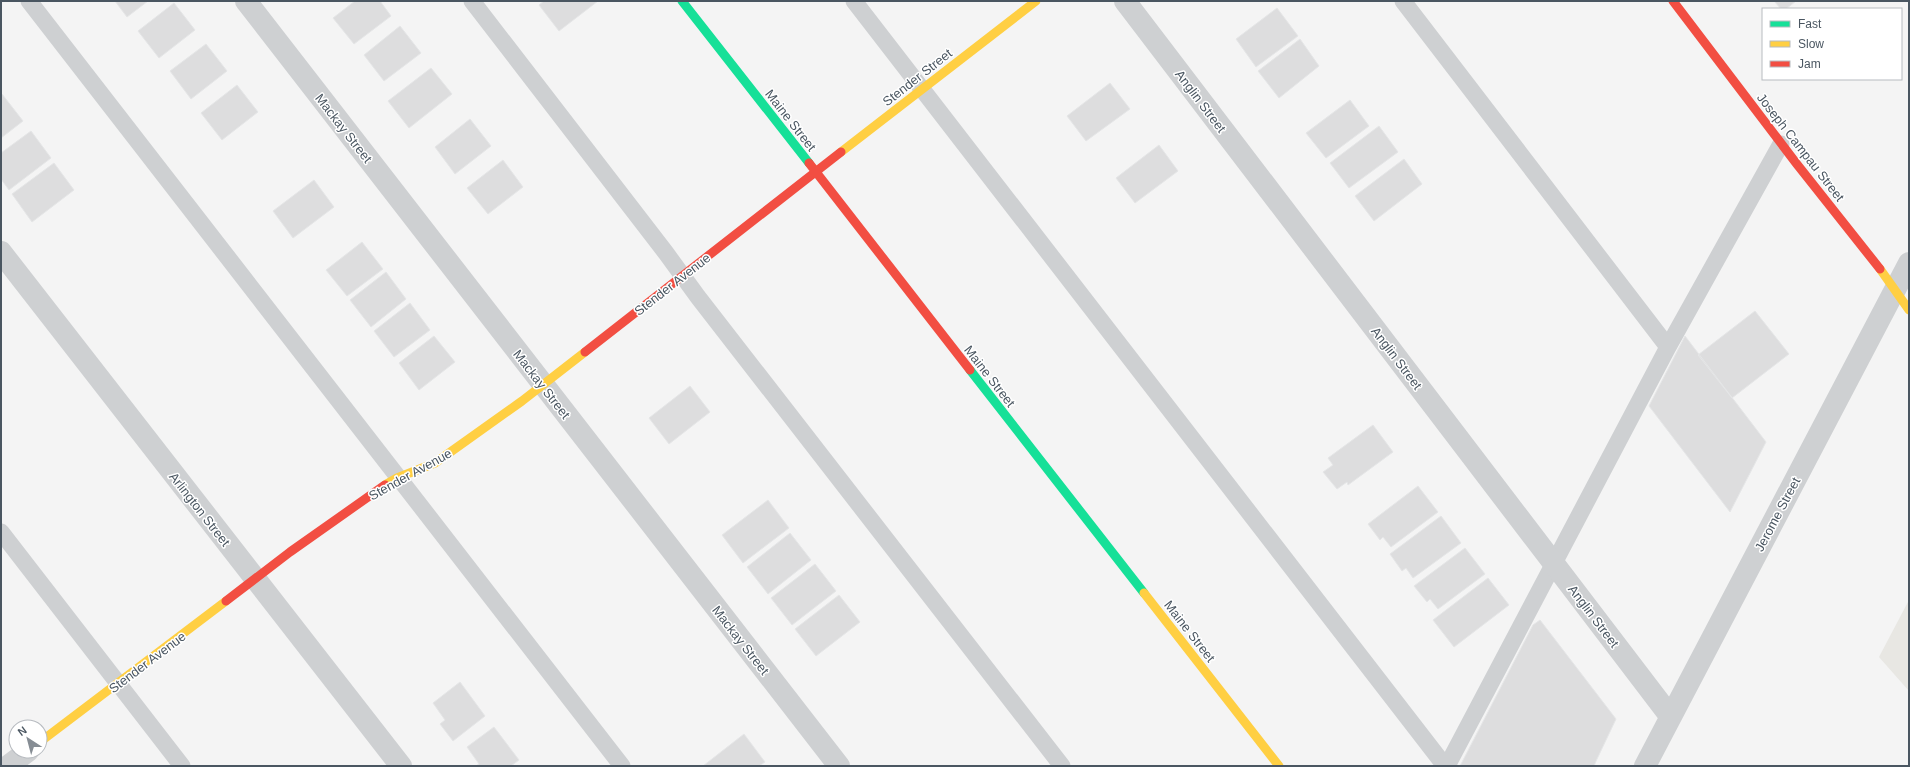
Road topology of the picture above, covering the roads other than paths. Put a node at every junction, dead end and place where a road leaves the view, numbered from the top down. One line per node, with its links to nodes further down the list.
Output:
1 (29, 1): 20 (lane)
2 (246, 1): 19 (street, Mackay Street)
3 (472, 1): 15 (lane)
4 (682, 1): 12 (street, Maine Street)
5 (854, 1): 10 (lane)
6 (1036, 1): 10 (street, Stender Street)
7 (1125, 1): 22 (street, Anglin Street)
8 (1403, 1): 18 (lane)
9 (1673, 1): 11 (street, Joseph Campau Street)
10 (922, 90): 12 (street, Stender Street); 35 (lane)
11 (1781, 144): 16 (street, Joseph Campau Street); 18 (lane)
12 (815, 173): 15 (street, Stender Avenue); 34 (street, Maine Street)
13 (1, 252): 23 (street, Arlington Street)
14 (1909, 263): 16 (street, Jerome Street)
15 (682, 276): 19 (street, Stender Avenue); 33 (lane)
16 (1894, 291): 17 (street, Joseph Campau Street); 25 (street, Jerome Street)
17 (1909, 310)
18 (1668, 347): 22 (lane)
19 (542, 385): 20 (street, Stender Avenue); 32 (street, Mackay Street)
20 (397, 478): 23 (street, Stender Avenue); 31 (lane)
21 (1, 532): 24 (lane)
22 (1554, 563): 25 (street, Anglin Street); 35 (lane)
23 (255, 580): 24 (street, Stender Avenue); 30 (street, Arlington Street)
24 (118, 683): 26 (street, Stender Avenue); 29 (lane)
25 (1670, 716): 36 (street, Jerome Street)
26 (48, 736)
27 (17, 759): 28 (street)
28 (8, 766)
29 (182, 766)
30 (401, 766)
31 (622, 766)
32 (839, 766)
33 (1062, 766)
34 (1279, 766)
35 (1446, 766)
36 (1645, 766)

